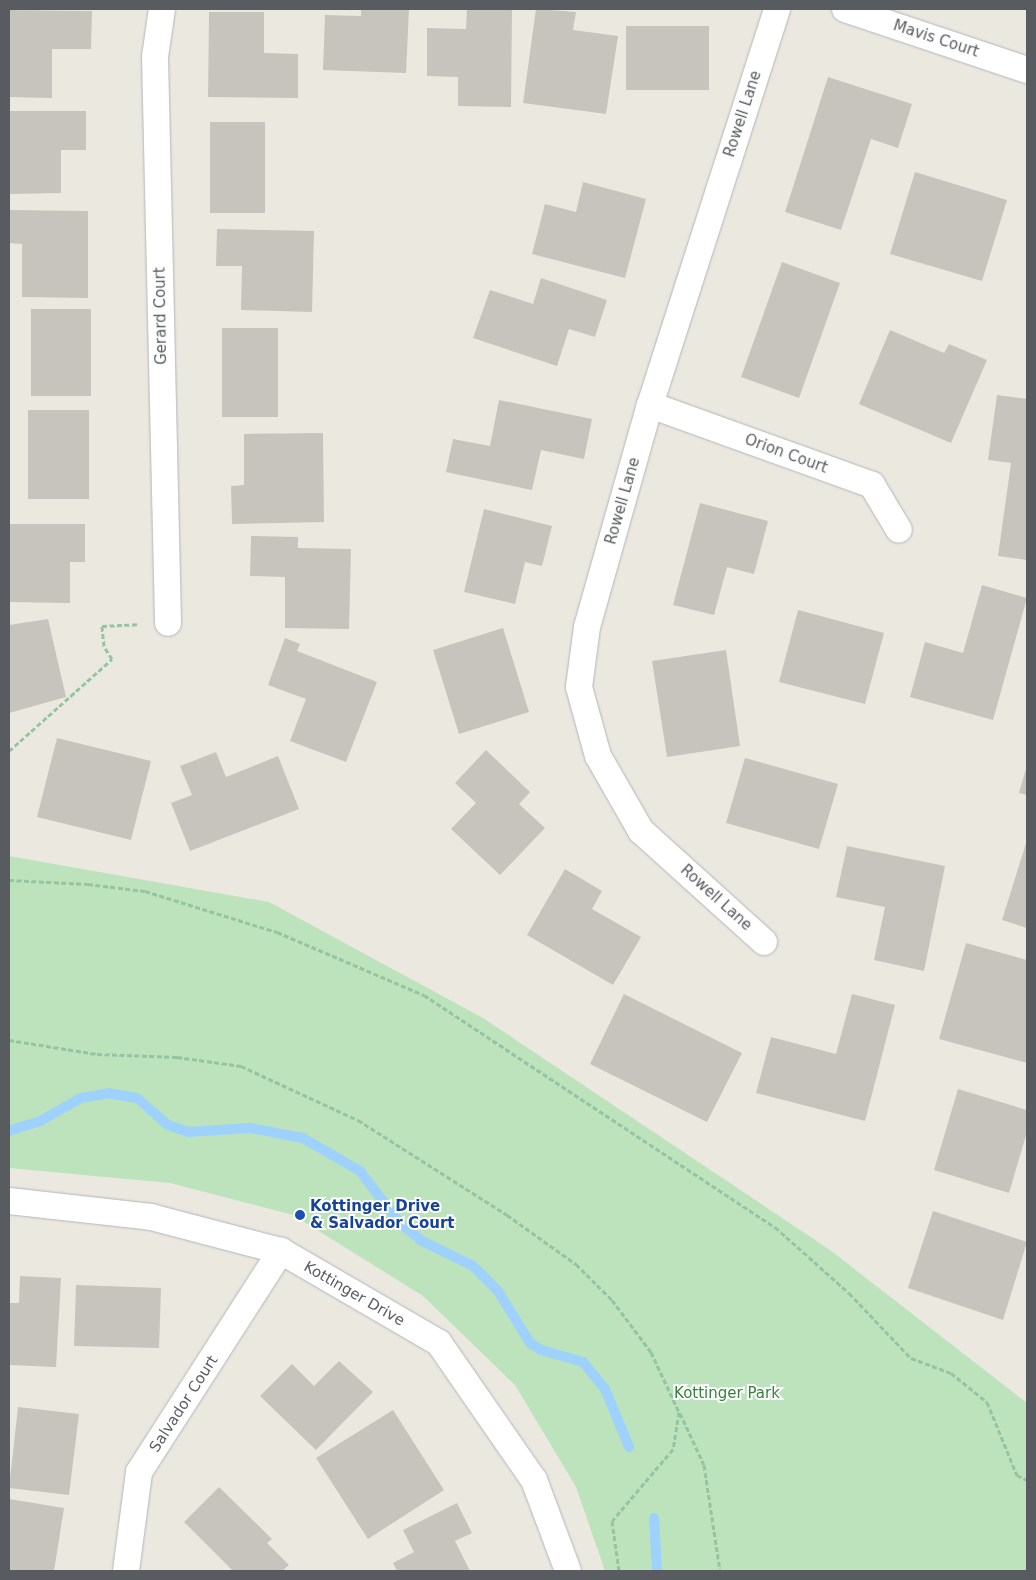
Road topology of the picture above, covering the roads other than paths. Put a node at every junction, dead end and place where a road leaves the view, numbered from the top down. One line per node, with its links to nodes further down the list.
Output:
1 (162, 9): 7 (street, Gerard Court)
2 (777, 9): 5 (street, Rowell Lane)
3 (845, 9): 4 (street, Mavis Court)
4 (1027, 70)
5 (650, 405): 6 (street, Orion Court); 8 (street, Rowell Lane)
6 (898, 530)
7 (168, 623)
8 (764, 942)
9 (9, 1201): 10 (street, Kottinger Drive)
10 (282, 1251): 11 (street, Salvador Court); 12 (street, Kottinger Drive)
11 (126, 1571)
12 (568, 1571)

